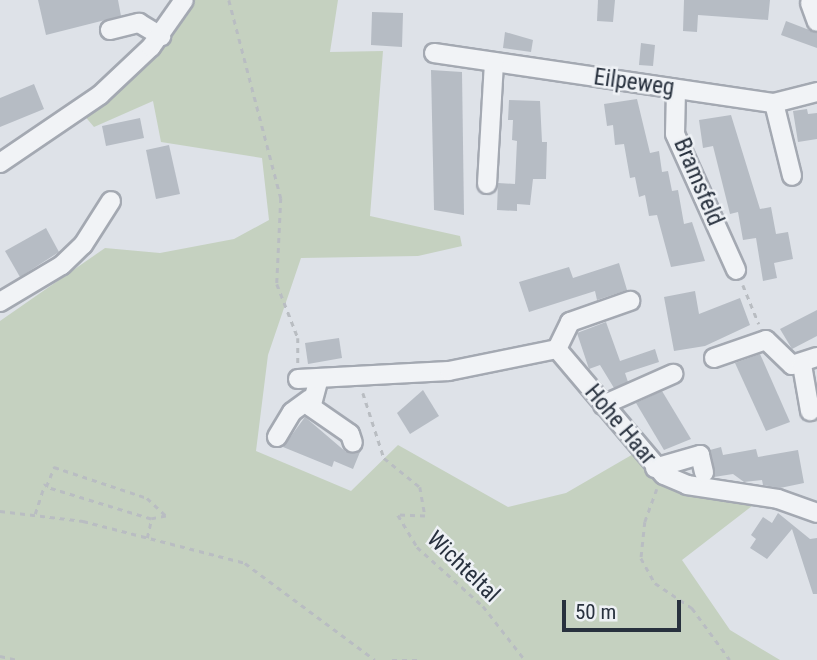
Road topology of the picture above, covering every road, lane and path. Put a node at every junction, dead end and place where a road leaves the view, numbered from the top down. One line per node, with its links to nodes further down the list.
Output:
1 (184, 0): 6 (street)
2 (229, 0): 26 (path)
3 (812, 5): 4 (street)
4 (817, 22)
5 (110, 30): 6 (street)
6 (161, 36): 12 (street)
7 (433, 53): 8 (street, Eilpeweg)
8 (494, 62): 9 (street, Eilpeweg); 14 (street)
9 (676, 90): 11 (street, Eilpeweg); 16 (street, Bramsfeld)
10 (817, 92): 11 (street, Eilpeweg)
11 (774, 103): 13 (street)
12 (0, 163)
13 (792, 176)
14 (487, 184)
15 (111, 201): 18 (street)
16 (736, 270): 19 (path)
17 (630, 301): 20 (street)
18 (0, 302)
19 (766, 340): 21 (street); 22 (street)
20 (557, 349): 24 (street); 28 (street, Hohe Haar)
21 (714, 358)
22 (810, 361): 29 (street)
23 (673, 374): 28 (street)
24 (360, 376): 25 (street); 45 (path, Wichteltal)
25 (319, 378): 26 (street); 27 (street)
26 (298, 379)
27 (310, 399): 30 (street); 31 (street)
28 (603, 405): 32 (street, Hohe Haar)
29 (810, 411)
30 (277, 437)
31 (353, 443)
32 (659, 471): 33 (street); 36 (street, Hohe Haar); 46 (path)
33 (704, 474)
34 (45, 484): 37 (path); 38 (path); 38 (path)
35 (0, 511): 37 (path)
36 (817, 513)
37 (35, 514): 39 (path)
38 (151, 519): 39 (path)
39 (146, 538): 42 (path)
40 (0, 656): 41 (path)
41 (18, 660)
42 (375, 660)
43 (392, 660): 44 (path)
44 (418, 660)
45 (525, 660)
46 (730, 660)

